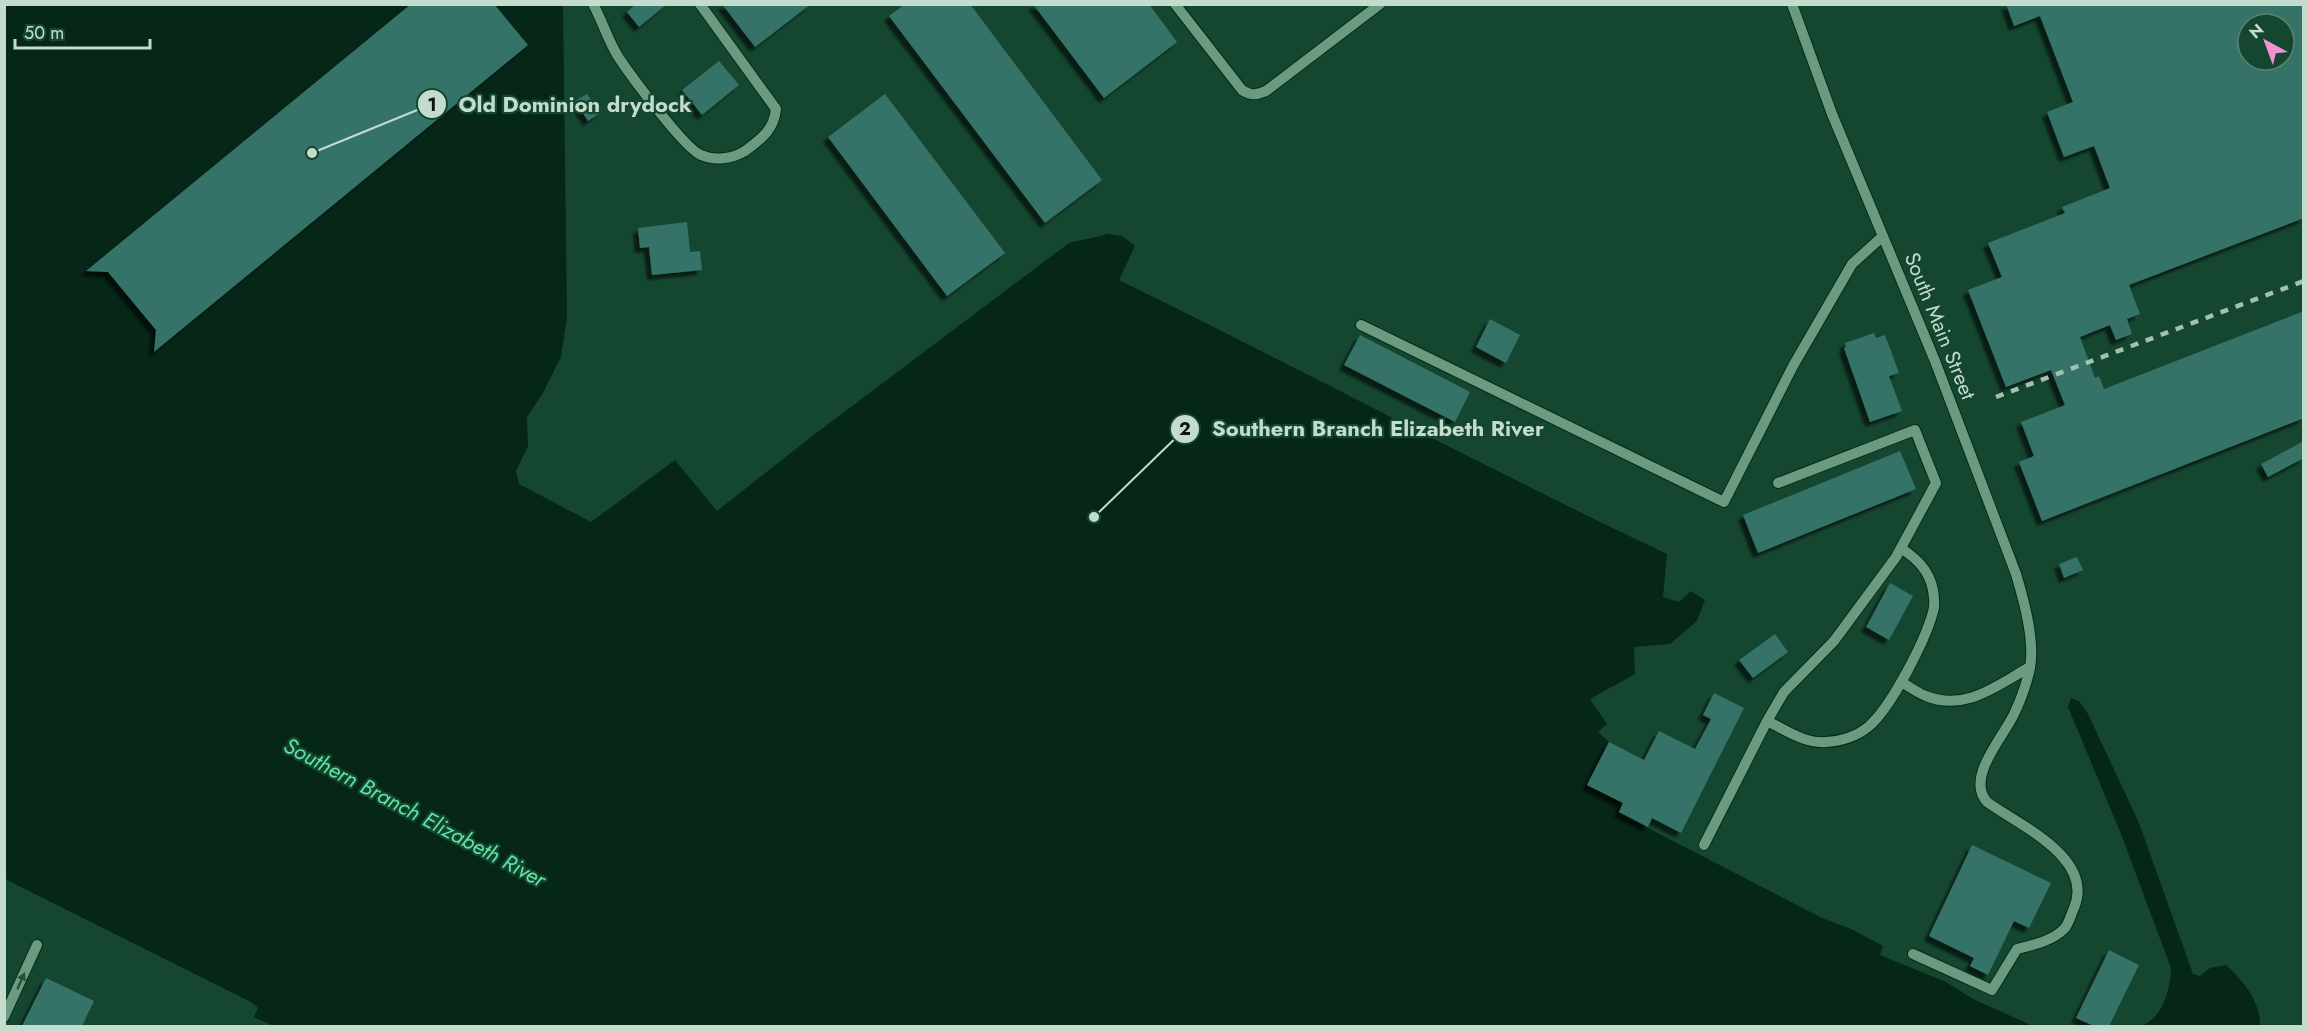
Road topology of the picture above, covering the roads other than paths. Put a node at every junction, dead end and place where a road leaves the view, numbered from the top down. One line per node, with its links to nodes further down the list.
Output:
1 (700, 4): 5 (street)
2 (1175, 4): 3 (street)
3 (1380, 4)
4 (1792, 4): 6 (street, South Main Street)
5 (594, 5)
6 (1883, 236): 7 (street); 10 (street, South Main Street)
7 (1361, 324)
8 (1778, 483): 9 (street)
9 (1901, 548): 11 (street); 12 (street)
10 (2030, 667): 11 (street); 15 (street, South Main Street)
11 (1901, 682): 12 (street)
12 (1767, 721): 13 (street)
13 (1704, 845)
14 (37, 945): 16 (street, one-way to 14)
15 (1913, 954)
16 (4, 1017)

